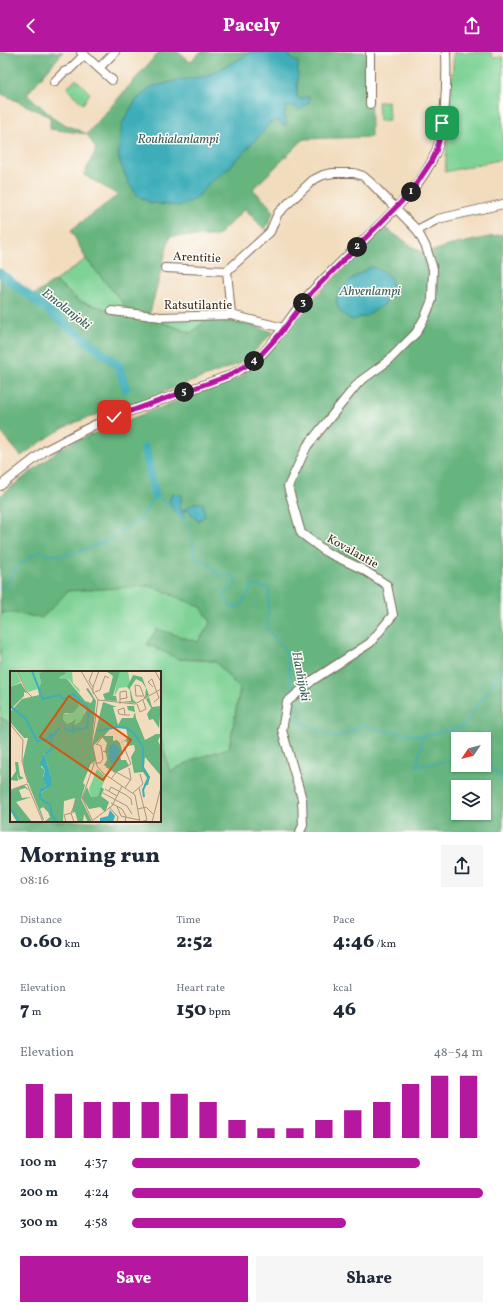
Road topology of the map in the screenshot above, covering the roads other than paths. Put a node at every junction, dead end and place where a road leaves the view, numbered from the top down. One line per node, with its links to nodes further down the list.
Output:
1 (114, 52): 5 (street)
2 (370, 52): 8 (street)
3 (446, 52): 10 (street)
4 (82, 53): 5 (street); 7 (street)
5 (99, 68): 6 (street)
6 (112, 80)
7 (54, 82)
8 (370, 104)
9 (503, 204): 11 (street)
10 (396, 208): 11 (street, Kovalantie); 13 (street, Kovalantie); 16 (street)
11 (416, 230): 18 (street, Kovalantie)
12 (165, 268): 13 (street, Arentitie)
13 (228, 271): 15 (street)
14 (112, 311): 15 (street, Ratsutilantie)
15 (231, 315): 16 (street, Ratsutilantie)
16 (284, 328): 17 (street)
17 (0, 486)
18 (300, 832)

